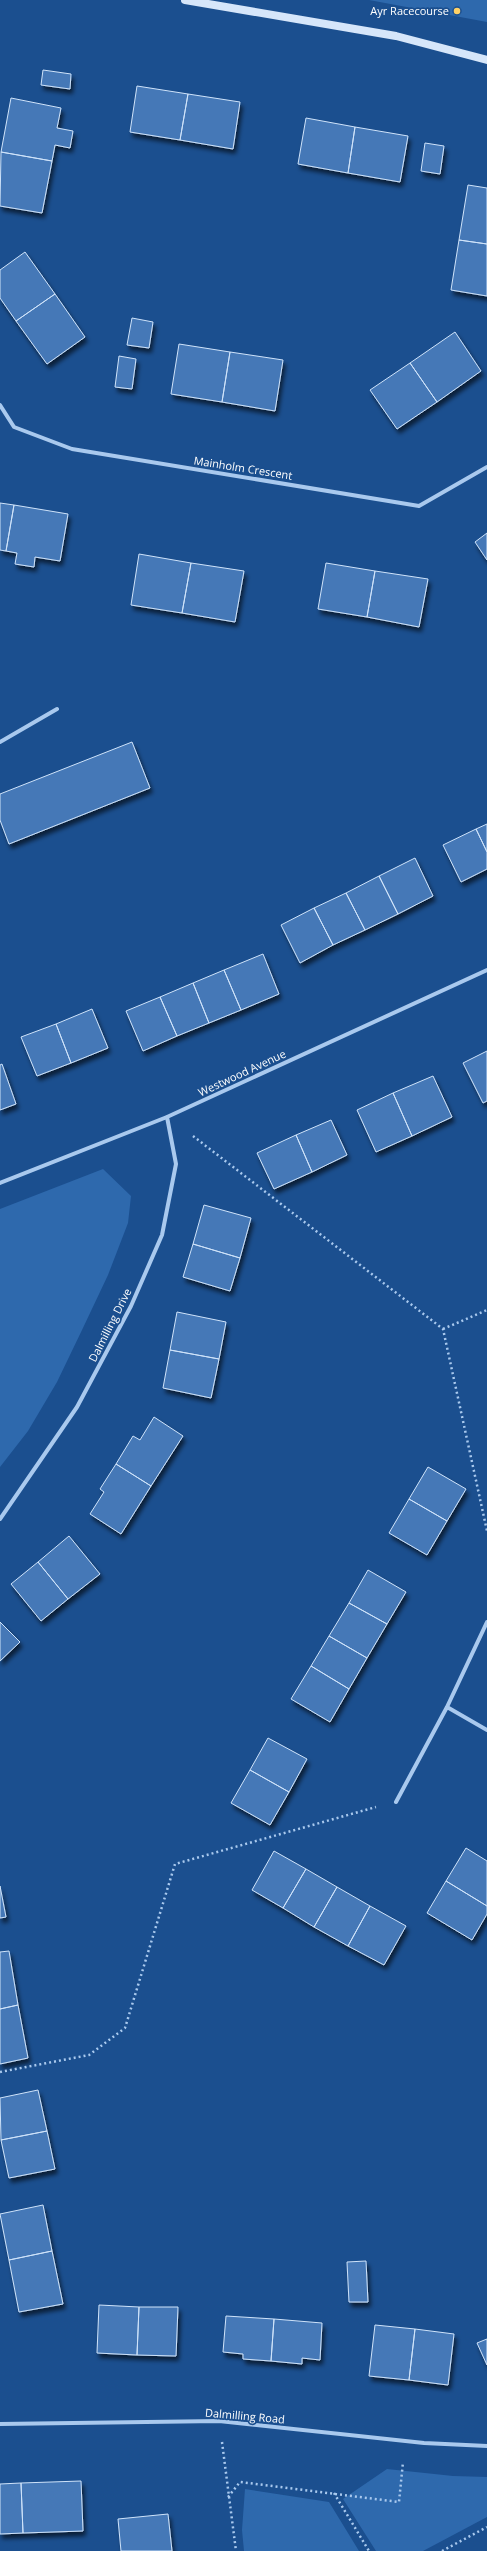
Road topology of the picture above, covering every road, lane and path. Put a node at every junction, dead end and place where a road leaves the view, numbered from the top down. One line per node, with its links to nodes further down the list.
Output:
1 (186, 0): 2 (street)
2 (487, 60)
3 (0, 405): 4 (street, Mainholm Crescent)
4 (487, 466)
5 (57, 709): 6 (street)
6 (0, 742)
7 (487, 970): 8 (street, Westwood Avenue)
8 (168, 1117): 9 (street, Westwood Avenue); 11 (path); 12 (street, Dalmilling Drive)
9 (0, 1183)
10 (487, 1310): 11 (path)
11 (443, 1329): 13 (path)
12 (0, 1519)
13 (487, 1530)
14 (487, 1622): 15 (street)
15 (447, 1707): 16 (street); 17 (street)
16 (487, 1730)
17 (396, 1802): 18 (path)
18 (0, 2072)
19 (219, 2422): 20 (street, Dalmilling Road); 21 (street, Dalmilling Road); 24 (path)
20 (0, 2424)
21 (405, 2441): 22 (street, Dalmilling Road); 23 (path)
22 (487, 2446)
23 (334, 2493): 24 (path); 27 (path)
24 (228, 2497): 26 (path)
25 (487, 2527): 28 (path)
26 (236, 2551)
27 (369, 2551)
28 (442, 2551)

